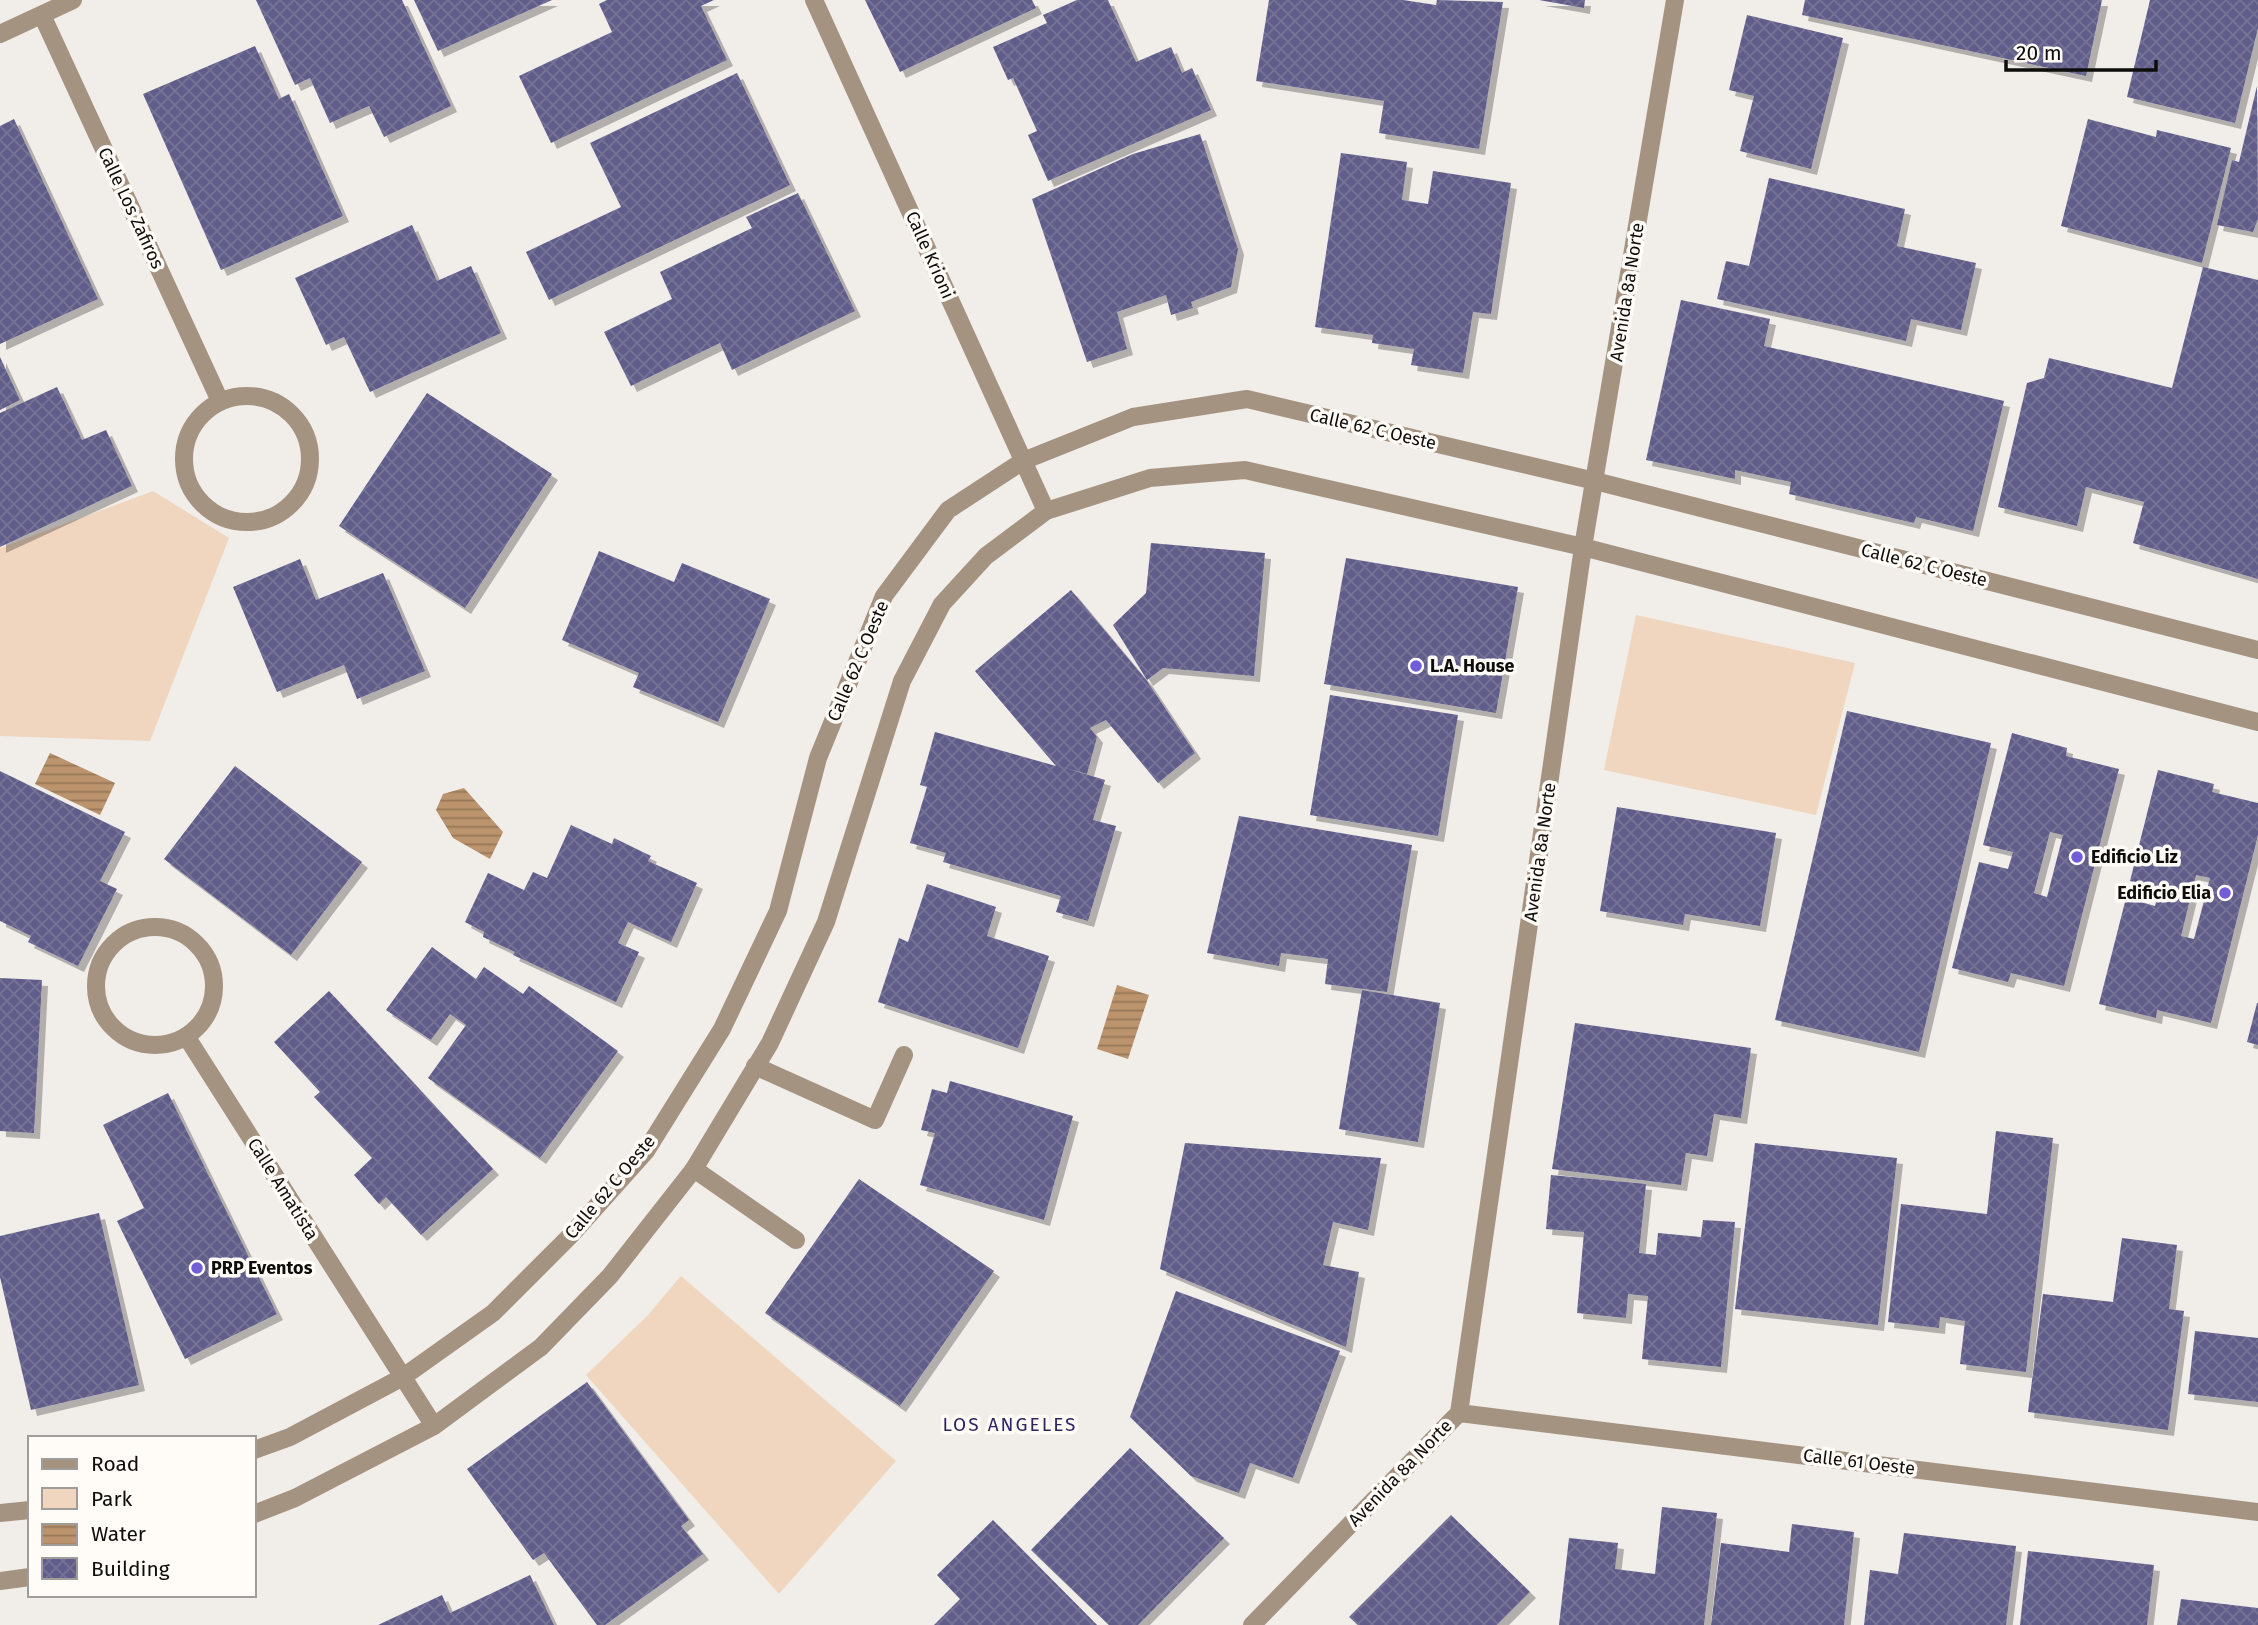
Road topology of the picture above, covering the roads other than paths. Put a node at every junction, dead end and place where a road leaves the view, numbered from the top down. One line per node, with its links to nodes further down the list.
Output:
1 (73, 0): 4 (street)
2 (814, 0): 7 (street, Calle Krioni)
3 (1675, 0): 8 (street, Avenida 8a Norte)
4 (42, 15): 5 (street); 6 (street, Calle Los Zafiros)
5 (0, 34)
6 (220, 401): 6 (street)
7 (1023, 461): 8 (street, Calle 62 C Oeste); 9 (street, Calle Krioni); 18 (street, Calle 62 C Oeste)
8 (1595, 481): 10 (street, Avenida 8a Norte); 11 (street, Calle 62 C Oeste)
9 (1046, 511): 10 (street); 15 (street)
10 (1583, 547): 12 (street); 19 (street, Avenida 8a Norte)
11 (2258, 650)
12 (2258, 722)
13 (186, 1036): 13 (street); 18 (street, Calle Amatista)
14 (904, 1055): 15 (street)
15 (755, 1066): 16 (street)
16 (694, 1168): 17 (street); 20 (street)
17 (796, 1240)
18 (403, 1377): 20 (street, Calle Amatista); 21 (street, Calle 62 C Oeste)
19 (1459, 1413): 23 (street, Calle 61 Oeste); 28 (street, Avenida 8a Norte)
20 (434, 1426): 25 (street)
21 (256, 1449)
22 (28, 1510): 24 (street)
23 (2258, 1512)
24 (0, 1513)
25 (256, 1513)
26 (28, 1577): 27 (street)
27 (0, 1581)
28 (1252, 1625)

